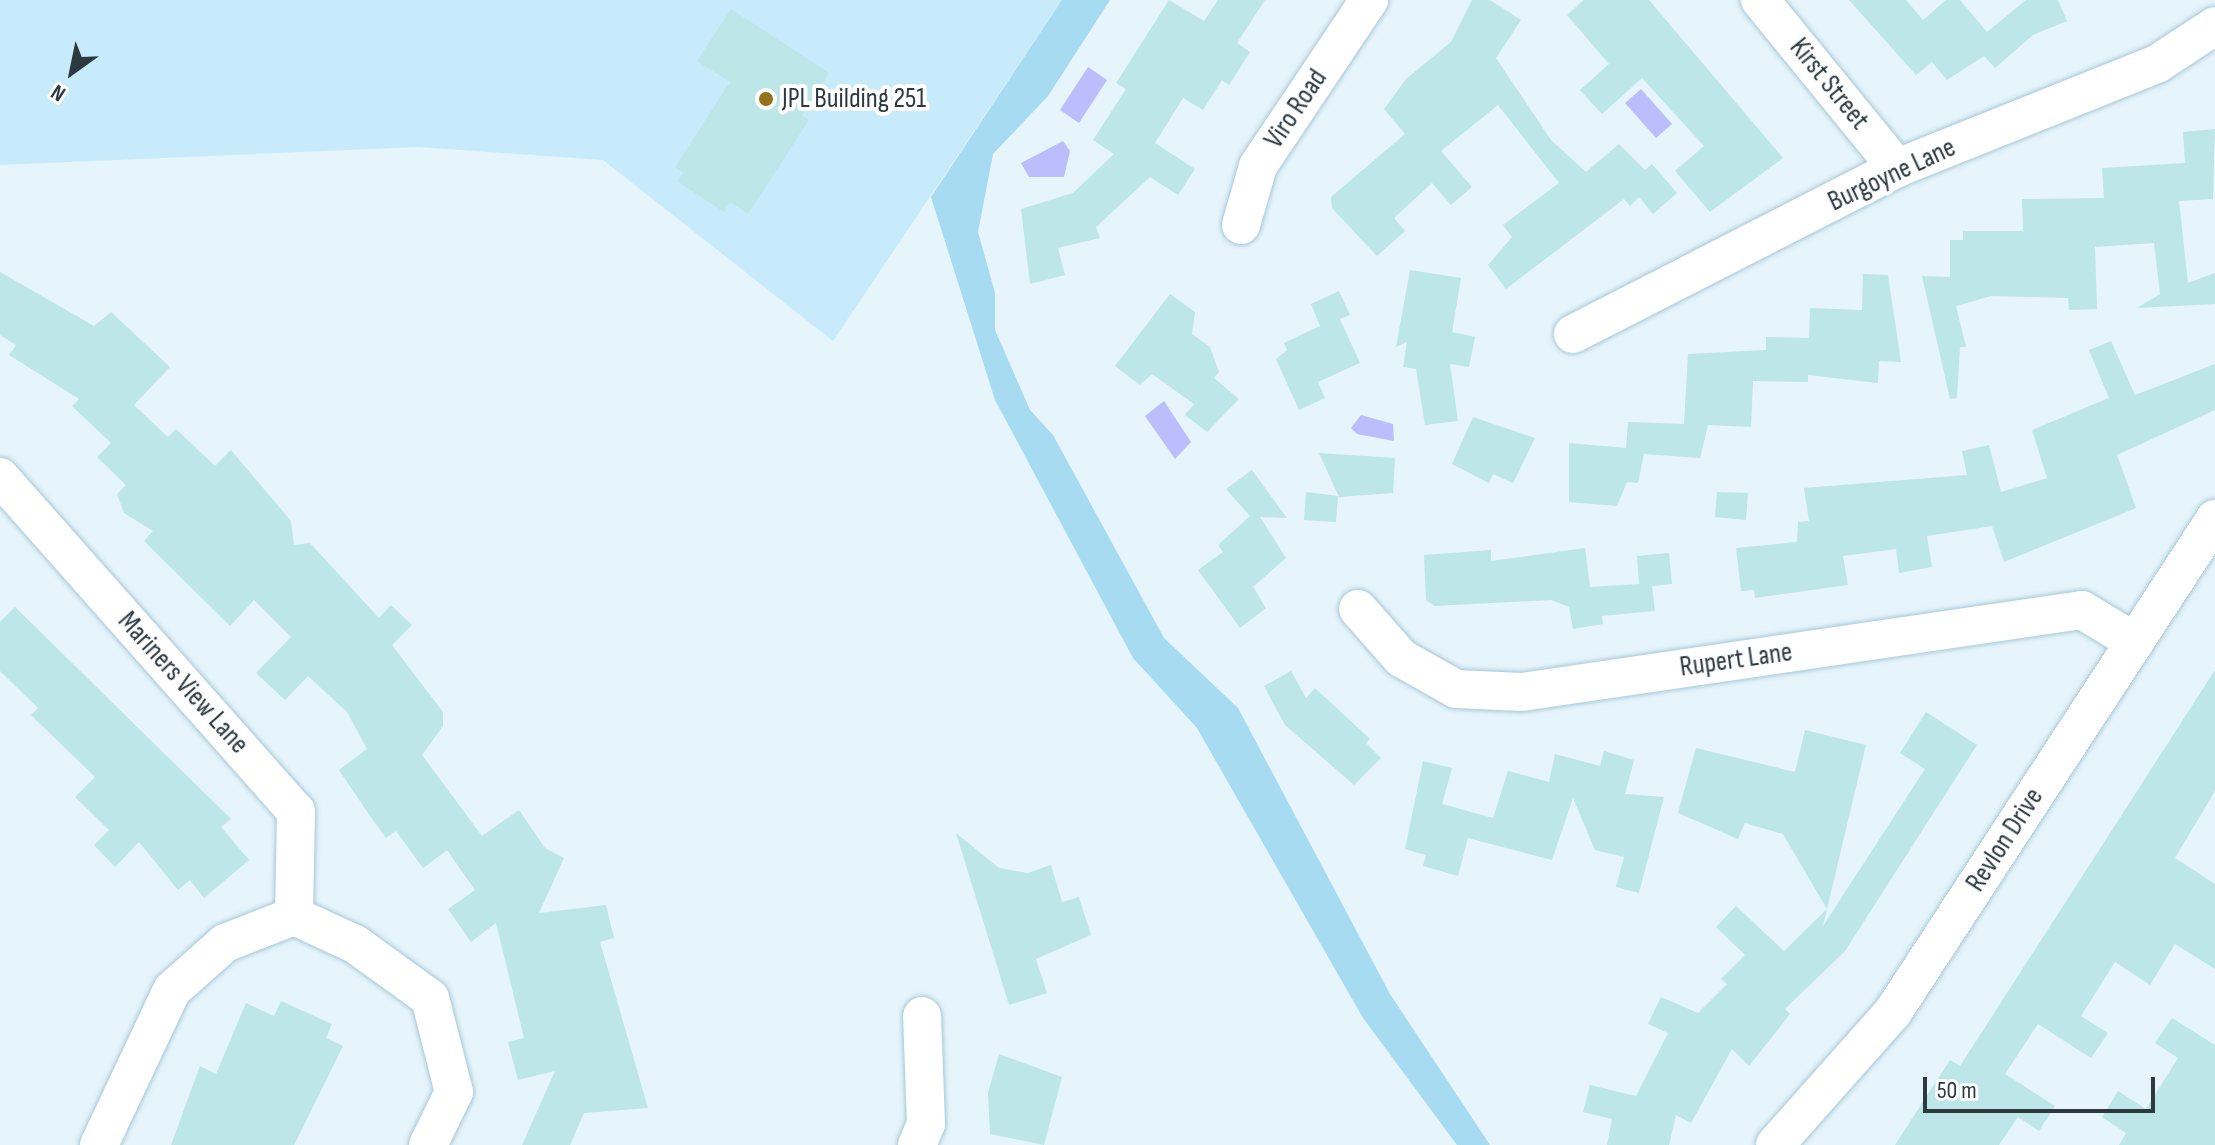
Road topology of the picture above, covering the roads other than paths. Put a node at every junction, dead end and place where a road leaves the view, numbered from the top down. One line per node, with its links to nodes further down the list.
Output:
1 (1369, 0): 5 (street, Viro Road)
2 (1760, 0): 4 (street, Kirst Street)
3 (2215, 26): 4 (street, Burgoyne Lane)
4 (1897, 168): 6 (street, Burgoyne Lane)
5 (1241, 225)
6 (1573, 334)
7 (0, 477): 11 (street, Mariners View Lane)
8 (2215, 519): 10 (street, Revlon Drive)
9 (1358, 609): 10 (street, Rupert Lane)
10 (2135, 642): 16 (street, Revlon Drive)
11 (294, 916): 13 (street); 14 (street)
12 (922, 1016): 15 (street)
13 (99, 1145)
14 (428, 1145)
15 (917, 1145)
16 (1775, 1145)

